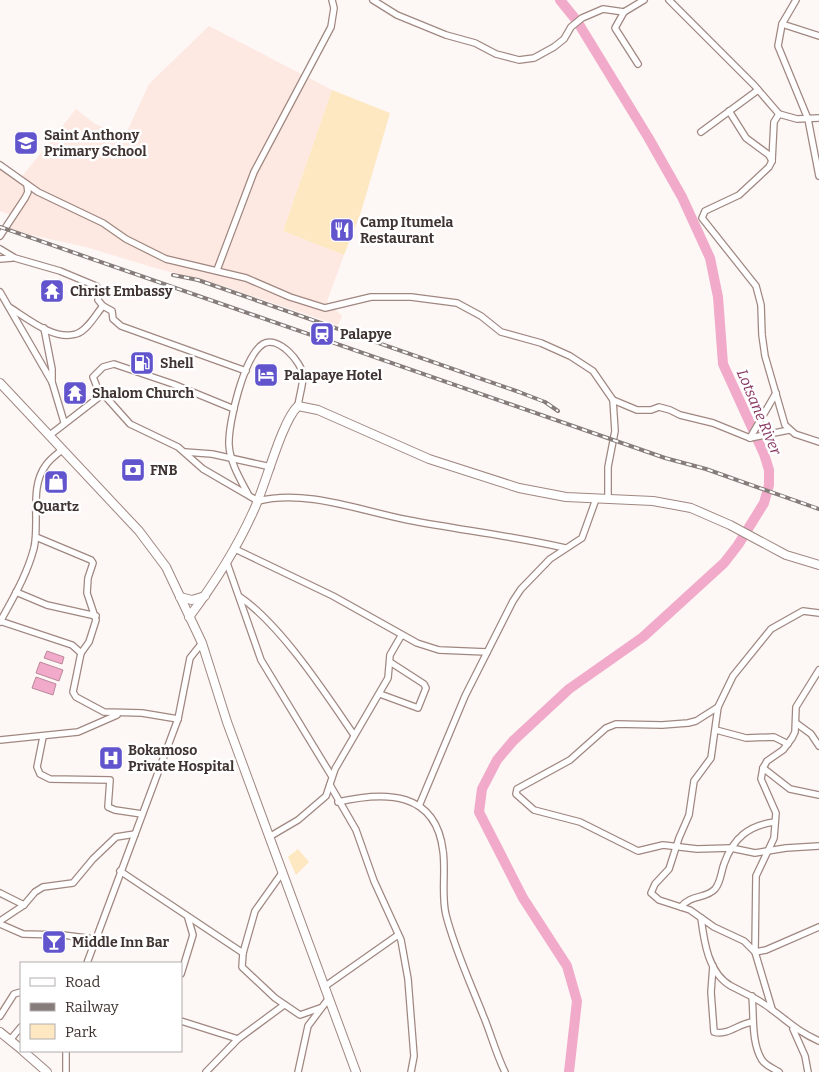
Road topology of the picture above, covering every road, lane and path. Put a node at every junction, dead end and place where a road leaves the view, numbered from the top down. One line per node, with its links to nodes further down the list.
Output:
1 (332, 0): 24 (street)
2 (374, 0): 6 (street)
3 (644, 0): 6 (street)
4 (669, 0): 10 (street)
5 (796, 0): 7 (street)
6 (624, 12): 9 (street)
7 (782, 24): 8 (street); 14 (street)
8 (819, 36)
9 (638, 64)
10 (758, 90): 11 (street); 12 (street)
11 (728, 111): 15 (street); 16 (street)
12 (779, 114): 14 (street); 16 (street)
13 (819, 118): 14 (street)
14 (808, 119): 18 (street)
15 (701, 132)
16 (772, 161): 32 (street)
17 (0, 165): 19 (street)
18 (819, 176)
19 (27, 185): 20 (street); 24 (street)
20 (0, 236)
21 (0, 249): 22 (street)
22 (16, 258): 23 (street); 26 (street)
23 (0, 259)
24 (217, 270): 34 (street)
25 (0, 292): 27 (street)
26 (103, 306): 28 (street); 29 (street)
27 (9, 307): 28 (street); 30 (street)
28 (44, 328): 30 (street)
29 (246, 371): 35 (street); 36 (street)
30 (52, 382): 37 (street)
31 (0, 383): 39 (street)
32 (776, 392): 38 (street); 40 (street)
33 (103, 394): 36 (street); 37 (street); 43 (street)
34 (613, 400): 40 (street); 48 (street)
35 (298, 406): 45 (street); 47 (street)
36 (234, 409): 44 (street)
37 (64, 422): 39 (street)
38 (789, 430): 40 (street); 41 (street)
39 (50, 435): 42 (street)
40 (750, 438)
41 (819, 442)
42 (63, 449): 50 (street); 57 (street)
43 (185, 452): 44 (street); 46 (street)
44 (232, 458): 45 (street); 46 (street)
45 (271, 467): 49 (street)
46 (248, 495): 49 (street)
47 (596, 499): 48 (street); 51 (street)
48 (608, 499): 54 (street)
49 (258, 500): 51 (street); 52 (street)
50 (36, 537): 55 (street); 60 (street)
51 (565, 548): 65 (street)
52 (235, 549): 53 (street); 63 (street)
53 (227, 563): 56 (street); 58 (street)
54 (819, 566)
55 (16, 592): 60 (street); 62 (street)
56 (204, 596): 57 (street); 61 (street)
57 (180, 597): 61 (street)
58 (240, 597): 75 (street); 81 (street)
59 (819, 613): 70 (street)
60 (96, 616): 66 (street)
61 (189, 617): 64 (street)
62 (0, 621): 66 (street)
63 (401, 636): 65 (street); 67 (street)
64 (202, 643): 72 (street); 89 (street)
65 (487, 652): 85 (street)
66 (80, 653): 71 (street)
67 (390, 662): 69 (street); 69 (street)
68 (819, 670): 73 (street)
69 (380, 694): 75 (street)
70 (718, 707): 74 (street); 90 (street)
71 (119, 714): 72 (street); 76 (street)
72 (178, 719): 86 (street)
73 (796, 723): 78 (street); 79 (street)
74 (716, 730): 78 (street); 90 (street)
75 (354, 735): 81 (street)
76 (43, 737): 77 (street); 86 (street)
77 (0, 740)
78 (788, 744): 80 (street)
79 (819, 746)
80 (762, 768): 83 (street); 87 (street)
81 (331, 775): 82 (street)
82 (330, 786): 84 (street); 89 (street)
83 (819, 795)
84 (338, 802): 85 (street); 103 (street)
85 (419, 806): 138 (street)
86 (142, 814): 88 (street)
87 (775, 822): 92 (street); 93 (street)
88 (135, 834): 94 (street); 97 (street)
89 (269, 837): 95 (street)
90 (677, 845): 92 (street); 98 (street)
91 (819, 846): 93 (street)
92 (731, 848): 93 (street); 98 (street)
93 (770, 850): 105 (street)
94 (120, 871): 99 (street); 104 (street)
95 (282, 873): 106 (street); 110 (street)
96 (0, 893): 97 (street)
97 (24, 906): 101 (street)
98 (681, 907): 100 (street)
99 (188, 918): 106 (street); 109 (street)
100 (701, 918): 105 (street); 108 (street)
101 (0, 922): 104 (street)
102 (819, 927): 105 (street)
103 (398, 935): 110 (street); 137 (street)
104 (94, 939): 107 (street)
105 (755, 952): 116 (street)
106 (243, 953): 114 (street)
107 (87, 962)
108 (713, 966): 112 (street); 120 (street)
109 (182, 971)
110 (324, 987): 113 (street)
111 (20, 992): 118 (street)
112 (752, 996): 116 (street); 120 (street)
113 (329, 998): 115 (street); 136 (street)
114 (284, 1005): 117 (street); 125 (street)
115 (320, 1008): 117 (street); 121 (street)
116 (772, 1009): 123 (street)
117 (300, 1015): 121 (street)
118 (0, 1016)
119 (182, 1022): 125 (street)
120 (753, 1022): 139 (street)
121 (308, 1026): 135 (street)
122 (20, 1027): 126 (street)
123 (792, 1027): 127 (street); 140 (street)
124 (0, 1032): 126 (street)
125 (238, 1039): 131 (street)
126 (10, 1040): 128 (street)
127 (819, 1041)
128 (20, 1048)
129 (24, 1052): 132 (street)
130 (66, 1052): 133 (street)
131 (214, 1070): 134 (street)
132 (47, 1072)
133 (66, 1072)
134 (206, 1072)
135 (298, 1072)
136 (356, 1072)
137 (411, 1072)
138 (505, 1072)
139 (779, 1072)
140 (808, 1072)

